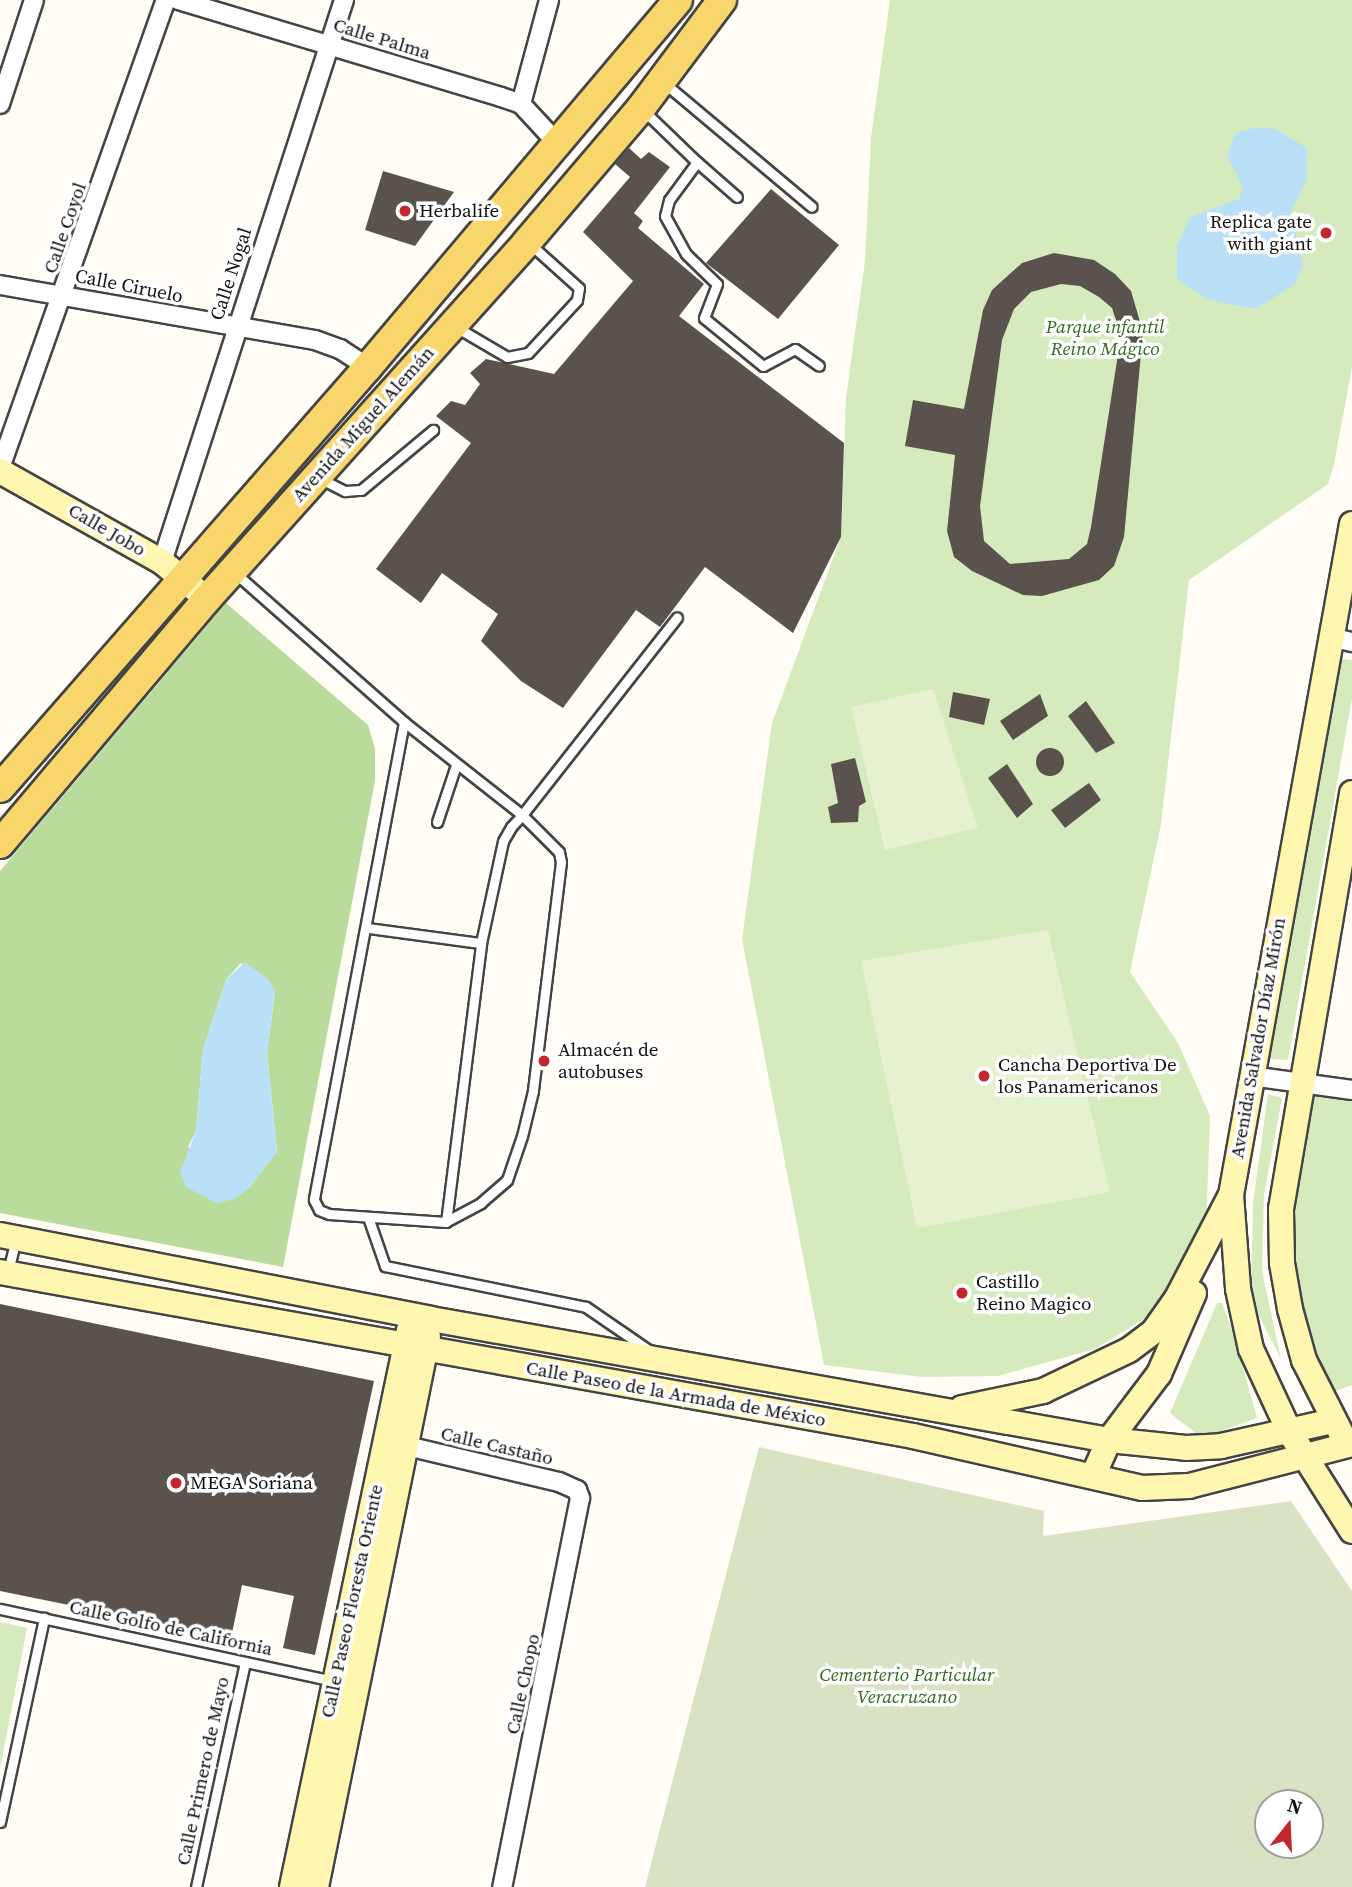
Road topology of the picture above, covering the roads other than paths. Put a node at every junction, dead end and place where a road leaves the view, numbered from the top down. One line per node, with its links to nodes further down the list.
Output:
1 (34, 0): 10 (street)
2 (166, 0): 19 (street, Calle Coyol)
3 (178, 0): 8 (street, Calle Palma)
4 (344, 0): 8 (street, Calle Nogal)
5 (549, 0): 11 (street)
6 (678, 0): 13 (main road, Avenida Miguel Alemán)
7 (722, 0): 9 (main road, Avenida Miguel Alemán)
8 (329, 45): 11 (street, Calle Palma); 21 (street, Calle Nogal)
9 (662, 81): 12 (main road, Avenida Miguel Alemán); 16 (lane)
10 (0, 104)
11 (521, 104): 13 (street)
12 (641, 108): 14 (lane); 17 (main road, Avenida Miguel Alemán)
13 (558, 144): 23 (main road, Avenida Miguel Alemán)
14 (697, 162): 15 (lane); 22 (lane)
15 (737, 197)
16 (812, 207)
17 (527, 242): 20 (main road, Avenida Miguel Alemán); 20 (lane)
18 (0, 285): 19 (street, Calle Ciruelo)
19 (64, 295): 21 (street, Calle Ciruelo); 25 (street, Calle Coyol)
20 (452, 324): 26 (main road, Avenida Miguel Alemán)
21 (235, 328): 23 (street, Calle Ciruelo); 28 (street, Calle Nogal)
22 (819, 366)
23 (368, 367): 30 (main road, Avenida Miguel Alemán)
24 (433, 430): 26 (lane)
25 (0, 469): 28 (main road, Calle Jobo)
26 (317, 476): 29 (main road, Avenida Miguel Alemán)
27 (1352, 524): 33 (main road, Avenida Salvador Díaz Mirón)
28 (162, 562): 30 (main road, Calle Jobo)
29 (233, 570): 31 (main road, Avenida Miguel Alemán); 34 (lane)
30 (185, 578): 31 (main road, Calle Jobo); 36 (main road, Avenida Miguel Alemán)
31 (207, 599): 40 (main road, Avenida Miguel Alemán)
32 (677, 617): 38 (lane)
33 (1341, 640): 43 (main road, Avenida Salvador Díaz Mirón)
34 (404, 722): 35 (lane); 41 (lane)
35 (456, 765): 38 (lane); 39 (lane)
36 (0, 788)
37 (1352, 793): 44 (main road)
38 (522, 815): 42 (lane); 48 (lane)
39 (437, 822)
40 (0, 844)
41 (368, 928): 42 (lane); 47 (lane)
42 (481, 943): 48 (lane)
43 (1251, 1076): 44 (street); 46 (main road, Avenida Salvador Díaz Mirón)
44 (1300, 1084): 45 (street); 60 (main road)
45 (1352, 1090)
46 (1231, 1195): 50 (main road); 61 (main road, Avenida Salvador Díaz Mirón)
47 (368, 1217): 48 (lane); 58 (lane)
48 (446, 1222)
49 (8, 1237): 51 (main road, Calle Paseo de la Armada de México); 52 (lane)
50 (1208, 1239): 59 (main road); 62 (main road)
51 (171, 1268): 53 (main road, Calle Paseo de la Armada de México); 54 (main road)
52 (4, 1273): 54 (main road, Calle Paseo de la Armada de México)
53 (287, 1291): 55 (main road, Calle Paseo de la Armada de México); 56 (main road)
54 (165, 1301): 56 (main road, Calle Paseo de la Armada de México)
55 (422, 1318): 57 (main road, Calle Paseo Floresta Oriente); 58 (main road, Calle Paseo de la Armada de México)
56 (283, 1323): 57 (main road, Calle Paseo de la Armada de México)
57 (416, 1348): 63 (main road, Calle Paseo Floresta Oriente); 66 (main road, Calle Paseo de la Armada de México); 72 (main road, Calle Paseo Floresta Oriente)
58 (663, 1360): 59 (main road, Calle Paseo de la Armada de México)
59 (948, 1410): 62 (main road, Calle Paseo de la Armada de México)
60 (1343, 1420): 61 (main road, Calle Paseo de la Armada de México); 64 (main road)
61 (1289, 1431): 62 (main road, Calle Paseo de la Armada de México); 65 (main road, Avenida Salvador Díaz Mirón)
62 (1109, 1440): 66 (main road)
63 (407, 1446): 67 (street, Calle Castaño); 76 (main road, Calle Paseo Floresta Oriente)
64 (1351, 1446): 65 (main road, Calle Paseo de la Armada de México)
65 (1304, 1458): 66 (main road, Calle Paseo de la Armada de México); 68 (main road, Avenida Salvador Díaz Mirón)
66 (1093, 1476)
67 (577, 1490): 77 (street, Calle Chopo)
68 (1352, 1531)
69 (0, 1609): 70 (lane, Calle Golfo de California)
70 (44, 1618): 71 (lane, Calle Golfo de California); 73 (lane)
71 (245, 1662): 72 (lane, Calle Golfo de California); 74 (lane, Calle Primero de Mayo)
72 (334, 1681): 75 (main road, Calle Paseo Floresta Oriente)
73 (0, 1822)
74 (196, 1887)
75 (292, 1887)
76 (316, 1887)
77 (502, 1887)

